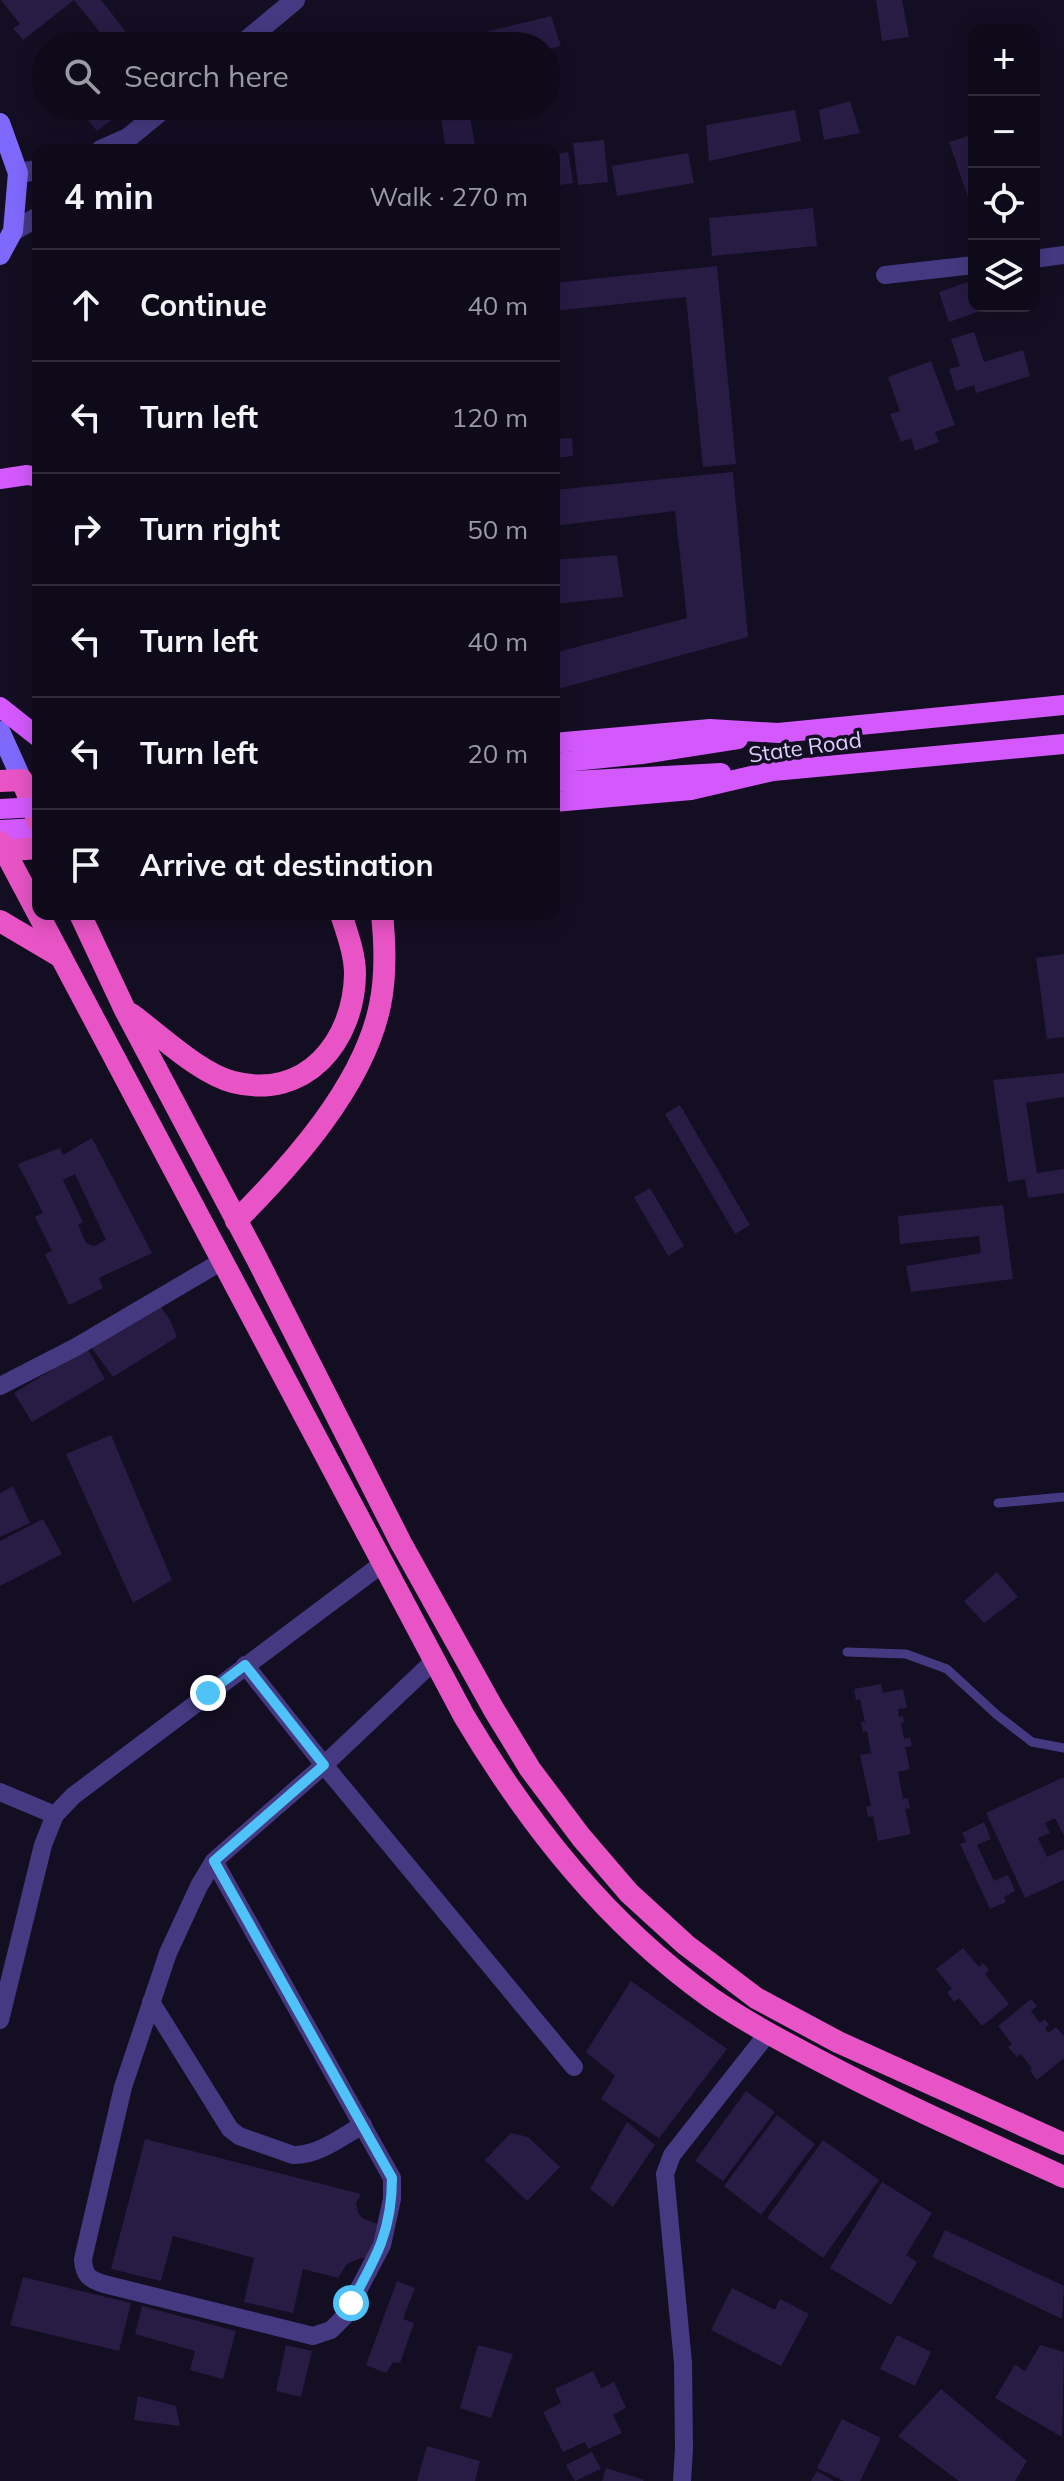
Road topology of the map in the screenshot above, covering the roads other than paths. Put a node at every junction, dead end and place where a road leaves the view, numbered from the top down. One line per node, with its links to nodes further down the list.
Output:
1 (295, 0): 2 (street)
2 (257, 32)
3 (151, 120): 5 (street)
4 (0, 123): 6 (main road)
5 (124, 144)
6 (28, 172): 8 (main road)
7 (32, 220): 8 (street)
8 (13, 231): 9 (main road)
9 (0, 255)
10 (1064, 255): 11 (street)
11 (1040, 258)
12 (968, 266): 13 (street)
13 (885, 275)
14 (32, 476): 15 (main road)
15 (0, 479)
16 (1064, 705): 20 (main road, State Road)
17 (0, 707): 19 (main road)
18 (0, 731): 25 (main road)
19 (32, 732)
20 (778, 733): 21 (main road, State Road); 23 (main road)
21 (560, 742)
22 (1064, 744): 24 (main road, State Road)
23 (560, 762)
24 (773, 771): 26 (main road); 27 (main road, State Road)
25 (20, 780): 28 (highway)
26 (560, 782)
27 (560, 801)
28 (32, 807)
29 (32, 807): 30 (main road, bridge)
30 (0, 809)
31 (32, 830): 32 (main road)
32 (1, 843): 33 (highway); 34 (highway)
33 (32, 847)
34 (32, 902)
35 (41, 920): 40 (highway)
36 (83, 920): 41 (highway)
37 (342, 920): 41 (highway)
38 (382, 920): 42 (highway)
39 (0, 921): 40 (highway)
40 (61, 958): 43 (highway)
41 (125, 1010): 42 (highway)
42 (236, 1221): 61 (highway)
43 (224, 1260): 44 (street); 47 (highway)
44 (0, 1386)
45 (1064, 1497): 46 (lane)
46 (998, 1503)
47 (382, 1564): 49 (highway); 50 (street)
48 (847, 1652): 51 (lane)
49 (435, 1660): 52 (street); 58 (highway)
50 (245, 1665): 52 (street); 54 (street)
51 (1064, 1748)
52 (324, 1765): 55 (street); 59 (street)
53 (0, 1792): 54 (street)
54 (55, 1815): 57 (street)
55 (214, 1861): 56 (street); 60 (street)
56 (151, 2002): 60 (street); 60 (street)
57 (0, 2021)
58 (768, 2033): 62 (highway); 63 (street)
59 (574, 2067)
60 (363, 2125)
61 (1064, 2144)
62 (1064, 2177)
63 (682, 2481)

